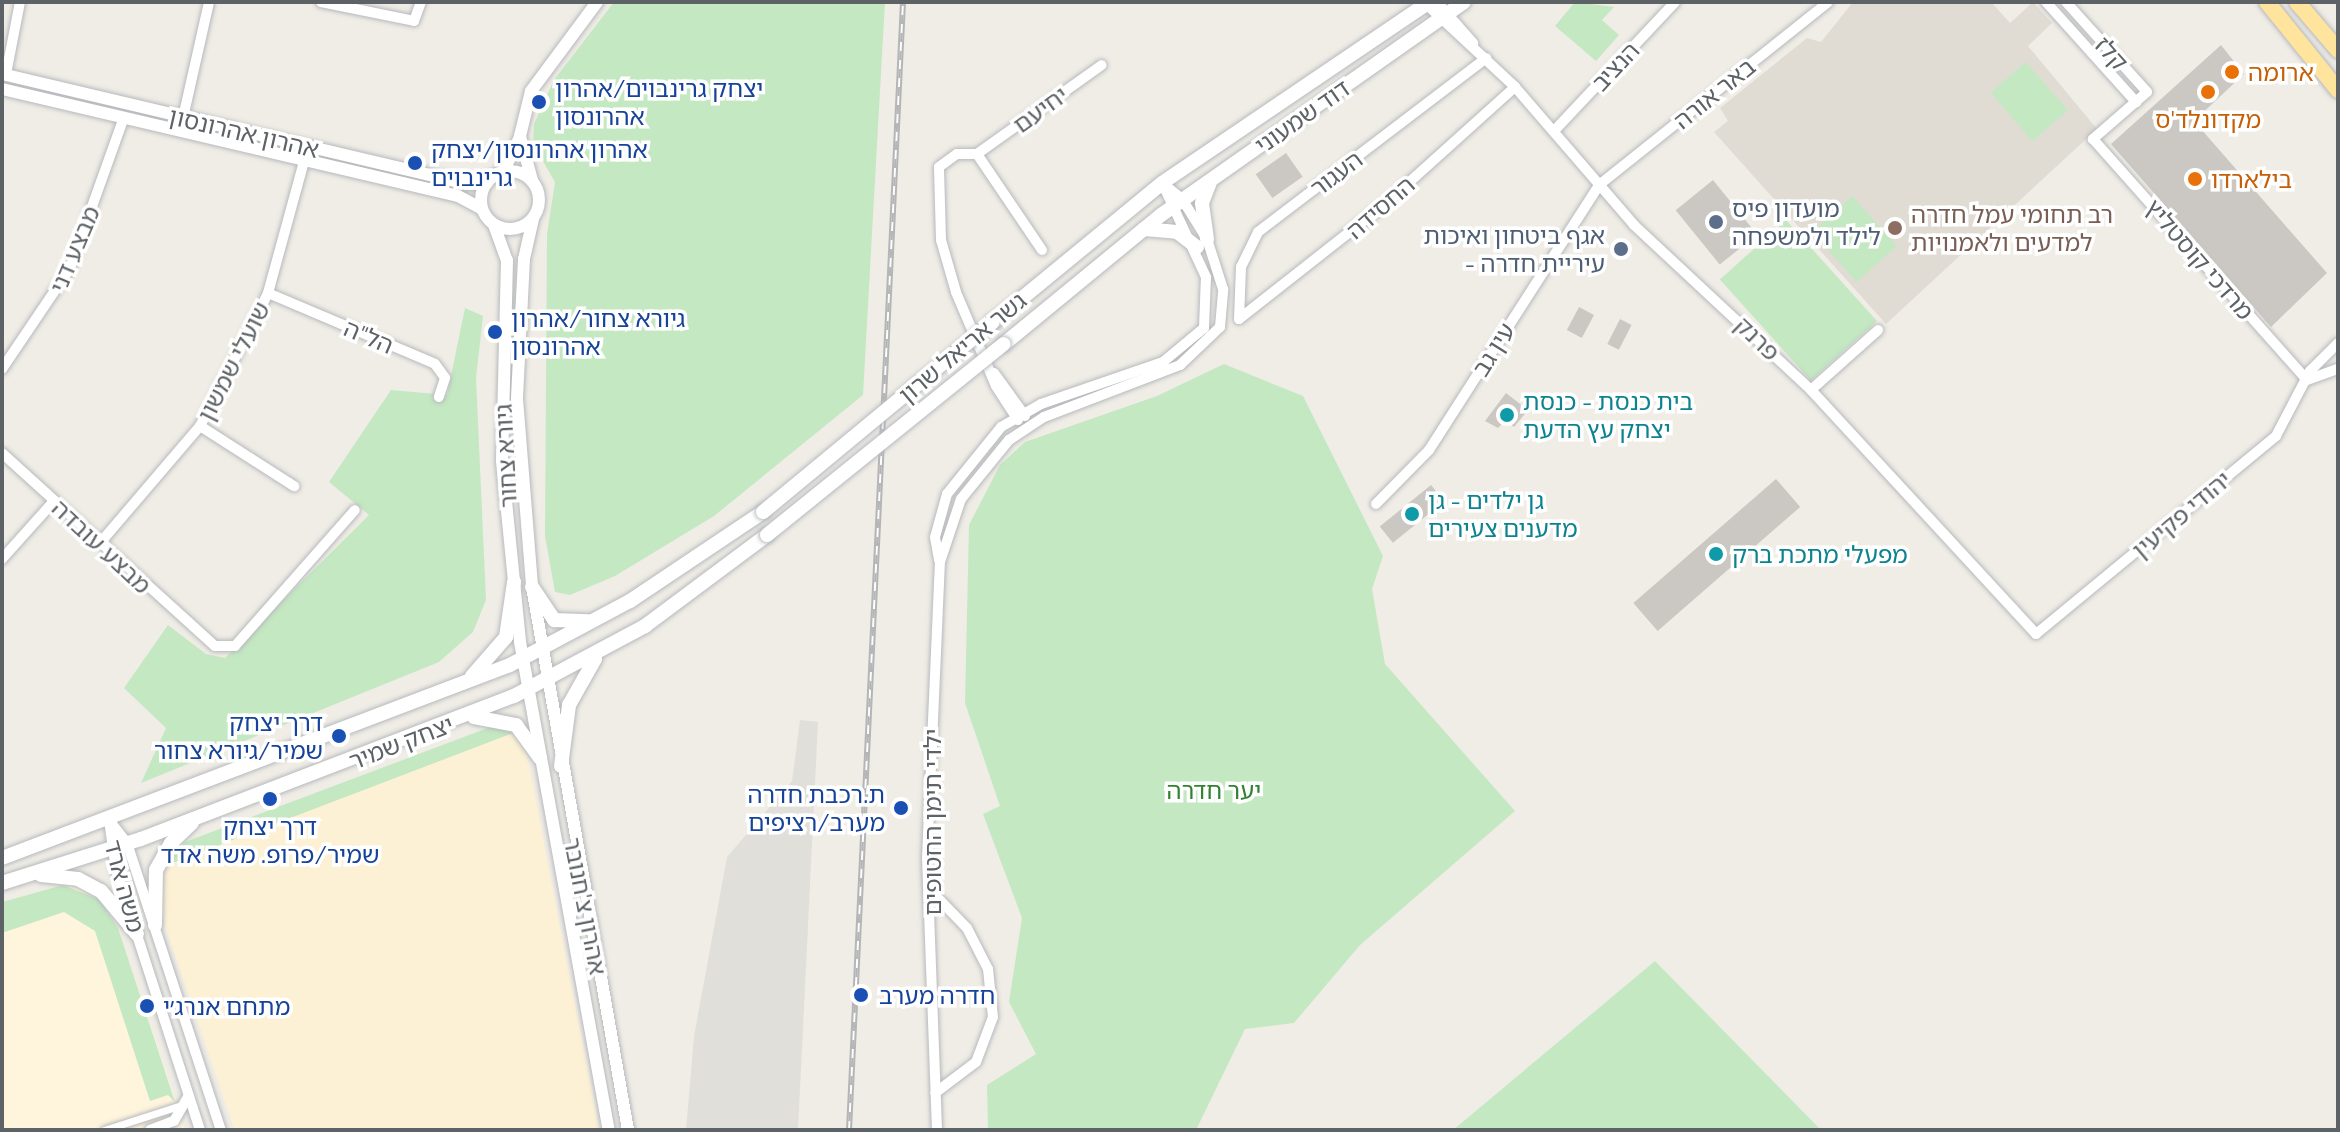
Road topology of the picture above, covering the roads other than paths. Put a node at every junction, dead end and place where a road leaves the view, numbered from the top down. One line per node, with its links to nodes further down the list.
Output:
1 (20, 2): 17 (street)
2 (209, 2): 23 (street)
3 (321, 2): 4 (street)
4 (421, 2)
5 (597, 2): 25 (street)
6 (1464, 2): 13 (main road, דוד שמעוני)
7 (1675, 2): 24 (street, הנציב)
8 (1828, 2): 35 (street, באר אורה)
9 (2046, 2): 21 (street, קלז)
10 (2066, 2): 21 (street, קלז)
11 (2267, 2): 20 (highway)
12 (2297, 2): 14 (highway)
13 (1434, 7): 15 (street, פרנק); 31 (main road, דוד שמעוני); 34 (main road, דוד שמעוני)
14 (2338, 50)
15 (1486, 58): 18 (street, פרנק); 44 (street, העגור)
16 (1102, 65): 28 (street, יחיעם)
17 (4, 74): 23 (street, אהרון אהרונסון)
18 (1515, 87): 24 (street, פרנק); 44 (street, החסידה)
19 (2, 89): 22 (street, אהרון אהרונסון)
20 (2338, 90)
21 (2136, 102): 26 (street, קלז)
22 (124, 117): 23 (street, אהרון אהרונסון); 47 (street, מבצע דני)
23 (182, 124): 27 (street, אהרון אהרונסון); 29 (street, אהרון אהרונסון)
24 (1554, 131): 35 (street, פרנק)
25 (520, 136): 30 (street); 32 (street)
26 (2093, 139): 49 (street, מרדכי קוסטליץ)
27 (308, 147): 29 (street, שועלי שמשון); 33 (street, אהרון אהרונסון)
28 (977, 154): 42 (street); 52 (street)
29 (304, 161): 37 (street, אהרון אהרונסון); 43 (street, שועלי שמשון)
30 (503, 172): 32 (street); 33 (street)
31 (1214, 177): 36 (main road, דוד שמעוני); 41 (main road)
32 (532, 180): 38 (street)
33 (487, 183): 37 (street)
34 (1162, 183): 36 (street, ילדי תימן החטופים); 60 (main road, גשר אריאל שרון, bridge)
35 (1599, 185): 50 (street, פרנק); 58 (street, עין גב)
36 (1177, 203): 40 (main road, דוד שמעוני); 41 (street, ילדי תימן החטופים)
37 (482, 209): 39 (street)
38 (533, 219): 39 (street); 66 (street, גיורא צחור)
39 (494, 225): 65 (street, גיורא צחור)
40 (1141, 230): 41 (main road); 61 (main road, גשר אריאל שרון, bridge)
41 (1202, 243): 52 (street, ילדי תימן החטופים); 54 (street, ילדי תימן החטופים)
42 (1042, 250)
43 (268, 293): 51 (street, הל"ה); 53 (street, שועלי שמשון)
44 (1239, 319)
45 (1878, 330): 50 (street)
46 (2338, 343): 49 (street, יהודי פקיעין)
47 (2, 369)
48 (2338, 369): 49 (street)
49 (2307, 380): 68 (street, יהודי פקיעין)
50 (1811, 390): 68 (street, פרנק)
51 (439, 397)
52 (1019, 414): 54 (street); 64 (street, ילדי תימן החטופים)
53 (200, 426): 56 (street); 62 (street, שועלי שמשון)
54 (1026, 427): 64 (street, ילדי תימן החטופים)
55 (2, 453): 57 (street, מבצע עובדה)
56 (294, 486)
57 (54, 501): 62 (street, מבצע עובדה); 63 (street)
58 (1376, 504)
59 (355, 510): 62 (street, מבצע עובדה)
60 (763, 512): 67 (main road, יצחק שמיר)
61 (767, 535): 70 (main road, יצחק שמיר)
62 (100, 543)
63 (2, 559)
64 (940, 562): 85 (street, ילדי תימן החטופים)
65 (514, 582): 71 (street, גיורא צחור); 73 (main road)
66 (532, 587): 67 (main road); 69 (street, גיורא צחור)
67 (600, 618): 69 (main road, יצחק שמיר)
68 (2036, 634)
69 (540, 651): 71 (main road, יצחק שמיר); 72 (street, גיורא צחור)
70 (600, 653): 72 (main road, יצחק שמיר); 77 (main road)
71 (522, 659): 73 (main road, יצחק שמיר); 74 (street, גיורא צחור)
72 (545, 682): 74 (main road, יצחק שמיר); 77 (street, אהרון צ'חנובר)
73 (456, 688): 79 (main road, יצחק שמיר)
74 (528, 690): 75 (main road, יצחק שמיר); 76 (street, אהרון צ'חנובר)
75 (465, 718): 76 (main road); 78 (main road, יצחק שמיר)
76 (540, 758): 94 (street, אהרון צ'חנובר)
77 (561, 766): 95 (street, אהרון צ'חנובר)
78 (205, 814): 80 (main road, יצחק שמיר); 86 (main road)
79 (109, 820): 80 (street, משה ארד); 81 (street, משה ארד); 82 (main road, יצחק שמיר)
80 (127, 843): 81 (main road, יצחק שמיר); 86 (street, משה ארד)
81 (110, 849): 83 (main road, יצחק שמיר); 87 (street, משה ארד)
82 (2, 858)
83 (28, 875): 84 (main road, יצחק שמיר); 87 (main road)
84 (2, 883)
85 (930, 890): 88 (street, ילדי תימן החטופים); 88 (street)
86 (155, 925): 93 (street, משה ארד)
87 (137, 934): 89 (street, משה ארד)
88 (935, 1093): 96 (street, ילדי תימן החטופים)
89 (188, 1100): 90 (street); 91 (street); 92 (street, משה ארד)
90 (104, 1130)
91 (150, 1130)
92 (200, 1130)
93 (221, 1130)
94 (609, 1130)
95 (628, 1130)
96 (937, 1130)

